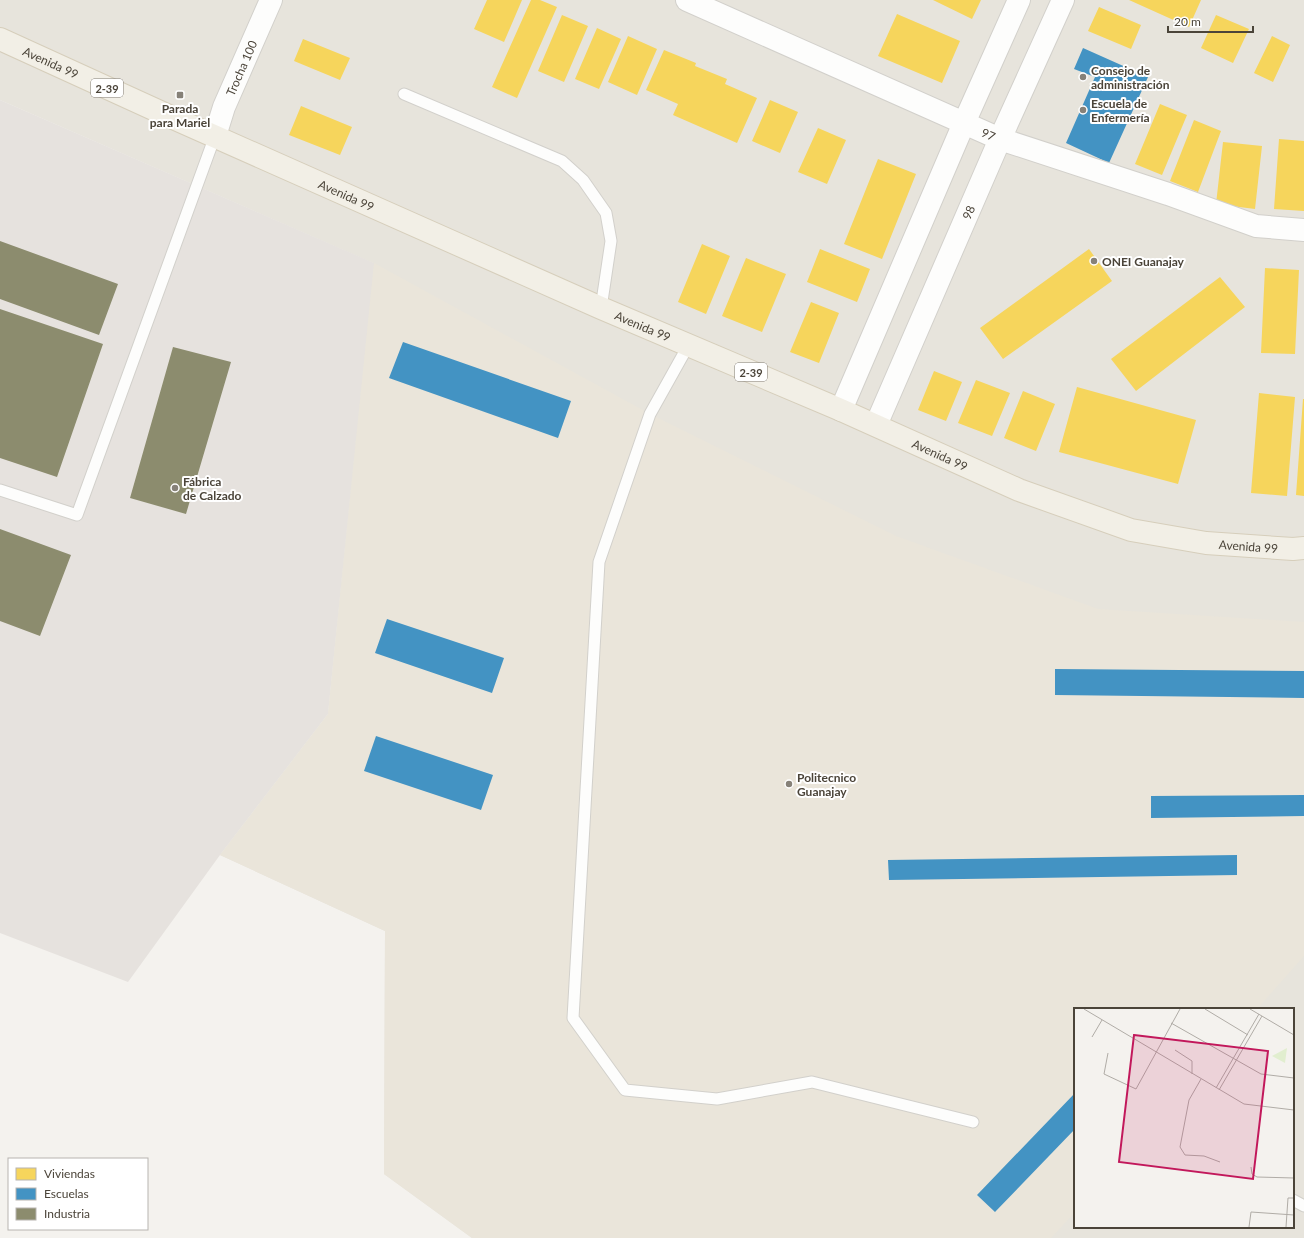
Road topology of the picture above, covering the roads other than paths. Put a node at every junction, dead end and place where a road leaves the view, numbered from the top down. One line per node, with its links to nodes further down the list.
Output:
1 (271, 0): 8 (street, Trocha 100)
2 (687, 0): 7 (street, 97)
3 (1019, 0): 7 (street)
4 (1063, 0): 9 (street, 98)
5 (0, 40): 8 (main road, Avenida 99 / 2-39)
6 (404, 94): 11 (lane)
7 (964, 123): 9 (street, 97); 13 (street)
8 (215, 136): 11 (main road, Avenida 99 / 2-39); 15 (lane)
9 (1000, 139): 10 (street, 97); 14 (street, 98)
10 (1304, 230)
11 (601, 308): 12 (main road, Avenida 99 / 2-39)
12 (688, 346): 13 (main road, Avenida 99 / 2-39); 17 (lane)
13 (842, 410): 14 (main road, Avenida 99 / 2-39)
14 (876, 425): 16 (main road, Avenida 99 / 2-39)
15 (0, 490)
16 (1304, 548)
17 (973, 1122)
18 (1294, 1201): 19 (lane)
19 (1304, 1206)

